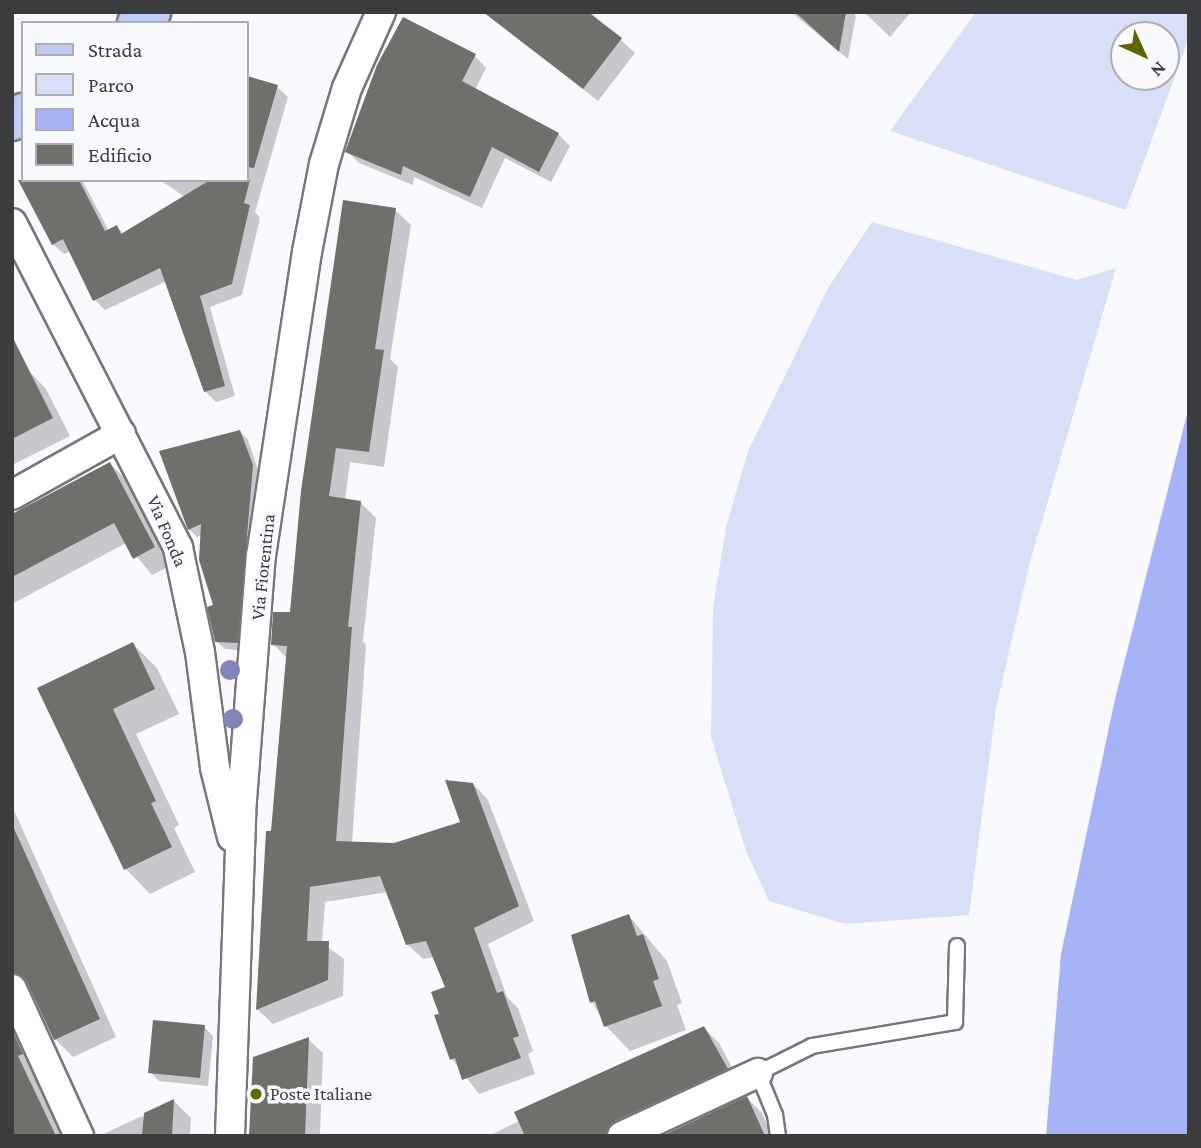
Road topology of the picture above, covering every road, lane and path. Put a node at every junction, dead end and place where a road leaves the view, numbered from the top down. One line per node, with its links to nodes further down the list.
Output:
1 (381, 12): 5 (street, Via Fiorentina)
2 (12, 223): 3 (street, Via Fonda)
3 (121, 434): 4 (street); 5 (street, Via Fonda)
4 (12, 495)
5 (239, 867): 10 (street, Via Fiorentina)
6 (957, 946): 8 (lane)
7 (12, 989): 9 (street)
8 (758, 1073): 11 (street); 12 (lane)
9 (79, 1136)
10 (230, 1136)
11 (622, 1136)
12 (778, 1136)

